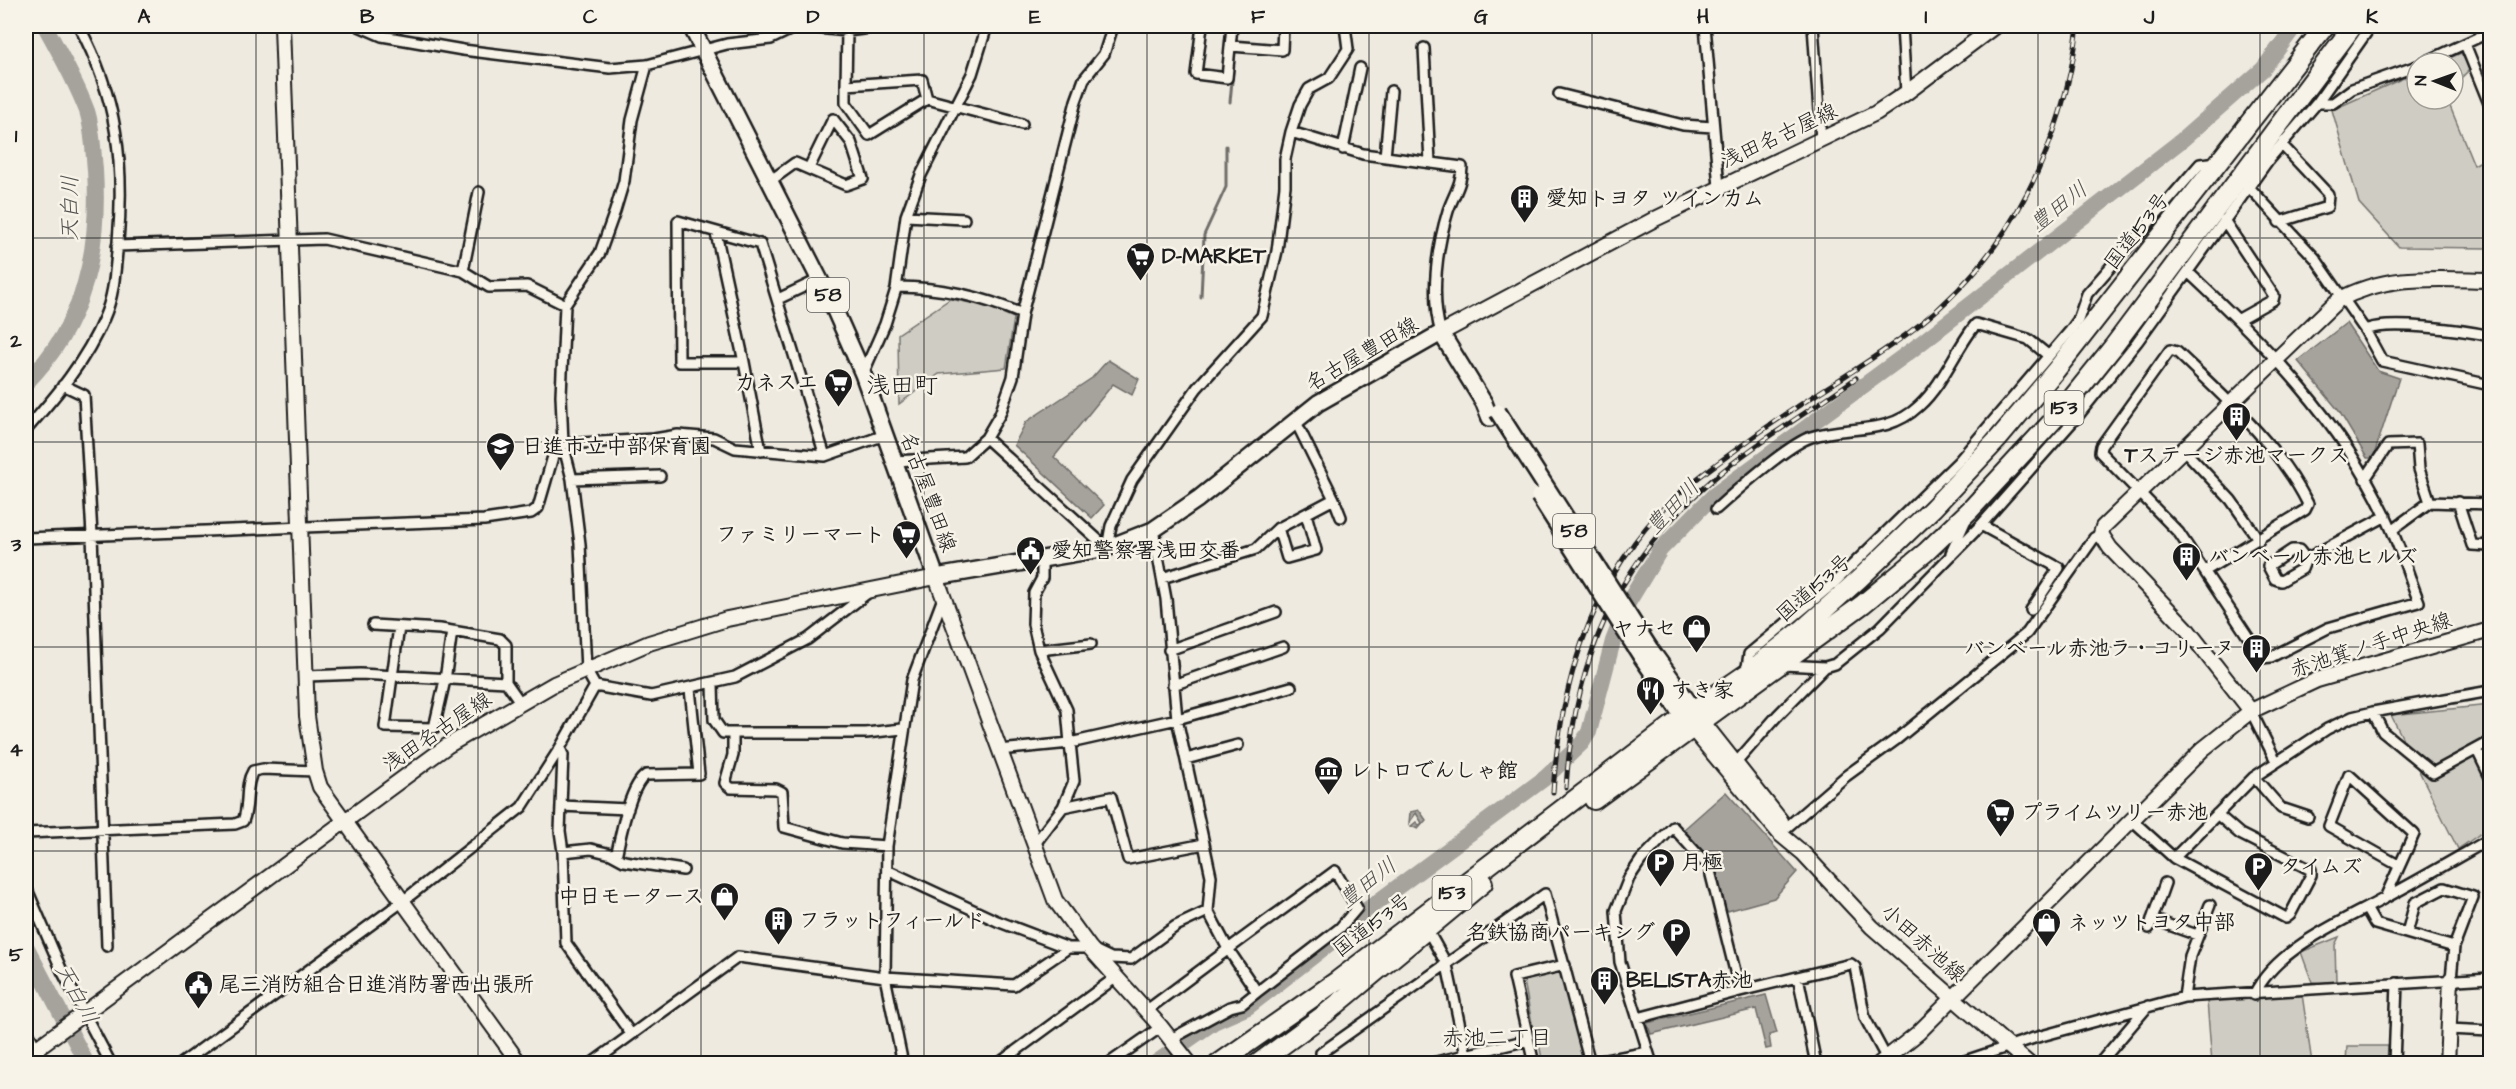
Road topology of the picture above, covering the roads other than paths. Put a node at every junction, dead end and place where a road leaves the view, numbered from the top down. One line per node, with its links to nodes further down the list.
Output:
1 (79, 26): 63 (street)
2 (282, 26): 62 (street)
3 (358, 26): 29 (street)
4 (691, 26): 25 (main road, 名古屋豊田線 / 58)
5 (798, 26): 20 (street); 25 (street)
6 (886, 26): 20 (street)
7 (987, 26): 39 (street)
8 (1113, 26): 73 (street)
9 (1202, 26): 23 (street)
10 (1232, 26): 23 (street)
11 (1283, 26): 23 (street)
12 (1345, 26): 43 (street)
13 (1705, 26): 41 (street)
14 (1813, 26): 44 (street)
15 (1902, 26): 34 (street)
16 (1995, 26): 34 (street, 浅田名古屋線)
17 (2325, 26): 42 (highway, 国道153号 / 153)
18 (2353, 26): 28 (highway, 国道153号 / 153)
19 (2371, 26): 27 (street)
20 (847, 31): 32 (street)
21 (2490, 32): 22 (street)
22 (2465, 44): 26 (street); 38 (street)
23 (1232, 46)
24 (1424, 48): 48 (street)
25 (703, 51): 29 (street); 51 (main road, 名古屋豊田線 / 58)
26 (2450, 51)
27 (2349, 56): 28 (street); 37 (street)
28 (2329, 58): 45 (highway, 国道153号 / 153)
29 (647, 65): 72 (street)
30 (1360, 68): 46 (street)
31 (2405, 70): 37 (street)
32 (846, 85): 36 (street); 36 (street)
33 (1391, 91): 47 (street)
34 (1906, 93): 44 (street, 浅田名古屋線)
35 (1559, 94): 41 (street)
36 (927, 99): 39 (street)
37 (2317, 103): 45 (street)
38 (2490, 106)
39 (956, 107): 40 (street); 56 (street)
40 (1022, 124)
41 (1713, 127): 53 (street)
42 (2246, 127): 45 (highway); 49 (highway, 国道153号 / 153)
43 (1291, 132): 46 (street); 121 (street)
44 (1821, 140): 53 (street, 浅田名古屋線)
45 (2270, 148): 52 (street); 58 (highway, 国道153号 / 153); 59 (street)
46 (1343, 149): 47 (street)
47 (1385, 157): 48 (street)
48 (1430, 162): 75 (street)
49 (2219, 162): 61 (street); 64 (highway, 国道153号 / 153)
50 (809, 168): 50 (street); 51 (street)
51 (770, 181): 67 (main road, 名古屋豊田線 / 58)
52 (2248, 186): 55 (street); 59 (street)
53 (1719, 187): 75 (street, 浅田名古屋線)
54 (479, 192): 65 (street)
55 (2232, 210): 58 (street); 58 (street)
56 (906, 216): 57 (street); 69 (street)
57 (964, 219)
58 (2216, 220): 66 (street); 74 (street); 89 (highway, 国道153号 / 153)
59 (2279, 222): 70 (street)
60 (716, 233): 71 (street); 81 (street); 81 (street)
61 (2138, 238): 64 (street); 78 (street)
62 (289, 241): 63 (street); 65 (street); 113 (street)
63 (117, 246): 83 (street)
64 (2142, 260): 78 (highway, 国道153号 / 153)
65 (463, 271): 72 (street)
66 (2188, 272): 74 (street); 97 (street, 153)
67 (820, 279): 71 (street); 82 (main road, 名古屋豊田線 / 58)
68 (2490, 280): 70 (street)
69 (897, 287): 73 (street); 82 (street)
70 (2343, 297): 76 (street); 80 (street)
71 (778, 299): 95 (street)
72 (565, 305): 91 (street)
73 (1022, 314): 90 (street)
74 (2239, 319): 80 (street)
75 (1440, 328): 85 (main road, 名古屋豊田線); 157 (main road, 名古屋豊田線 / 58, bridge)
76 (2365, 330): 77 (street); 94 (street)
77 (2490, 336)
78 (2073, 339): 79 (street); 87 (highway, 国道153号 / 153)
79 (2049, 356): 87 (street); 106 (street)
80 (2276, 358): 84 (street); 100 (street)
81 (744, 362): 93 (street)
82 (863, 374): 88 (main road, 名古屋豊田線 / 58)
83 (63, 385): 86 (street); 117 (street)
84 (2230, 403): 92 (street); 101 (street); 120 (street)
85 (1295, 420): 102 (street); 114 (main road, 名古屋豊田線)
86 (26, 430)
87 (1996, 430): 157 (highway, 国道153号 / 153)
88 (885, 435): 95 (street); 96 (main road, 名古屋豊田線 / 58)
89 (2040, 435): 97 (street); 107 (highway, 国道153号 / 153)
90 (986, 438): 96 (street); 121 (street)
91 (563, 444): 93 (street); 99 (street); 113 (street)
92 (2182, 449): 101 (street); 120 (street)
93 (761, 452): 95 (street)
94 (2490, 452)
95 (825, 456)
96 (895, 460): 126 (main road, 名古屋豊田線 / 58)
97 (2036, 466): 111 (street, 153)
98 (660, 476): 99 (street)
99 (572, 479): 142 (street)
100 (2365, 479): 103 (street); 109 (street)
101 (2138, 491): 116 (street); 125 (street)
102 (1334, 499): 108 (street); 110 (street)
103 (2430, 502): 104 (street); 115 (street)
104 (2458, 502): 105 (street); 118 (street)
105 (2490, 504)
106 (1716, 509)
107 (1971, 509): 124 (street); 140 (highway, 国道153号 / 153)
108 (1305, 514): 112 (street); 112 (street)
109 (2386, 516): 115 (street); 123 (street)
110 (1341, 517)
111 (1981, 525): 124 (street, 153); 130 (street)
112 (1278, 528): 127 (street)
113 (301, 529): 117 (street); 143 (street)
114 (1153, 530): 121 (main road, 名古屋豊田線); 127 (street)
115 (2392, 530): 125 (street)
116 (2101, 534): 154 (street); 179 (street)
117 (92, 535): 119 (street); 180 (street)
118 (2490, 537)
119 (26, 538)
120 (2259, 540): 125 (street)
121 (1107, 549): 122 (main road, 名古屋豊田線)
122 (1042, 559): 126 (main road, 名古屋豊田線); 138 (street)
123 (2306, 559)
124 (1948, 560): 141 (street, 153)
125 (2205, 571)
126 (936, 576): 128 (street, 浅田名古屋線); 129 (street)
127 (1162, 578): 139 (street)
128 (873, 588): 142 (street, 浅田名古屋線); 147 (street)
129 (943, 598): 158 (street); 164 (street)
130 (2031, 610)
131 (1276, 612): 139 (street)
132 (373, 625): 133 (street)
133 (399, 627): 134 (street); 144 (street)
134 (452, 631): 145 (street); 146 (street)
135 (2490, 634): 154 (street, 赤池箕ノ手中央線)
136 (1091, 644): 138 (street)
137 (1283, 647): 148 (street)
138 (1039, 650): 161 (street)
139 (1169, 650): 148 (street)
140 (1779, 664): 141 (street); 157 (highway, 国道153号 / 153)
141 (1825, 667): 168 (street)
142 (586, 670): 149 (street); 153 (street, 浅田名古屋線)
143 (306, 676): 144 (street); 169 (street)
144 (393, 676): 145 (street); 145 (street)
145 (446, 681): 146 (street)
146 (506, 682): 153 (street)
147 (713, 684): 151 (street); 159 (street)
148 (1173, 685): 156 (street)
149 (595, 686): 151 (street); 163 (street)
150 (1291, 687): 156 (street)
151 (690, 688): 174 (street)
152 (2490, 691): 155 (street)
153 (520, 702): 178 (street, 浅田名古屋線)
154 (2251, 711): 167 (street); 177 (street, 赤池箕ノ手中央線)
155 (2373, 712): 165 (street); 167 (street)
156 (1177, 719): 161 (street); 166 (street)
157 (1693, 719): 168 (street, 小田赤池線); 185 (street, 小田赤池線); 200 (highway, 国道153号 / 153); 247 (highway, 国道153号 / 153)
158 (902, 729): 159 (street); 186 (street)
159 (733, 733): 186 (street)
160 (2490, 742): 165 (street)
161 (1070, 743): 164 (street); 173 (street)
162 (1238, 745): 166 (street)
163 (560, 748): 172 (street); 196 (street)
164 (999, 750): 184 (street)
165 (2476, 750): 171 (street)
166 (1186, 759): 183 (street)
167 (2276, 761): 170 (street)
168 (1735, 765): 179 (street, 小田赤池線)
169 (315, 771): 178 (street); 180 (street)
170 (2254, 777): 175 (street); 176 (street)
171 (2490, 777)
172 (561, 806): 174 (street); 187 (street)
173 (1063, 807): 183 (street); 184 (street)
174 (628, 809): 188 (street)
175 (2217, 814): 189 (street); 189 (street)
176 (2308, 817)
177 (2132, 820): 189 (street); 220 (street, 赤池箕ノ手中央線)
178 (345, 822): 196 (street); 223 (street, 浅田名古屋線)
179 (1786, 828): 185 (street, 小田赤池線)
180 (102, 829): 181 (street); 203 (street)
181 (26, 833)
182 (2490, 839): 195 (street)
183 (1204, 844): 199 (street)
184 (1034, 845): 206 (street)
185 (1795, 845): 220 (street, 小田赤池線)
186 (886, 846): 192 (street)
187 (563, 852): 188 (street); 229 (street)
188 (611, 854): 191 (street)
189 (2174, 858)
190 (2398, 865): 190 (street); 195 (street)
191 (683, 870)
192 (887, 870): 205 (street); 210 (street)
193 (2165, 883): 202 (street)
194 (26, 887): 223 (street)
195 (2385, 898): 198 (street)
196 (403, 900): 240 (street); 241 (street)
197 (2210, 905): 202 (street)
198 (2366, 908): 201 (street); 218 (street)
199 (1208, 910): 206 (street); 207 (street)
200 (1428, 931): 208 (street); 248 (highway, 国道153号 / 153)
201 (2407, 933): 204 (street); 204 (street)
202 (2197, 934): 219 (street)
203 (107, 946)
204 (2454, 947): 214 (street)
205 (1068, 948): 206 (street); 210 (street)
206 (1090, 948): 212 (street)
207 (1228, 949): 217 (street); 217 (street); 222 (street)
208 (1447, 965): 209 (street); 235 (street); 249 (street)
209 (1565, 965): 230 (street); 237 (street)
210 (885, 977): 229 (street); 243 (street)
211 (1798, 977): 216 (street); 236 (street); 253 (street)
212 (1115, 978): 222 (street); 244 (street)
213 (2490, 978): 214 (street)
214 (2451, 979): 215 (street); 227 (street)
215 (2397, 983): 218 (street); 257 (street)
216 (1740, 991): 224 (street); 224 (street)
217 (1257, 992): 231 (street)
218 (2254, 994): 219 (street)
219 (2184, 997): 221 (street)
220 (1952, 999): 232 (street, 小田赤池線); 236 (street, 赤池箕ノ手中央線)
221 (2148, 1005): 232 (street); 256 (street)
222 (1147, 1010): 225 (street)
223 (85, 1013): 234 (street, 浅田名古屋線); 239 (street)
224 (1638, 1018): 233 (street)
225 (1161, 1027): 231 (street); 245 (street)
226 (26, 1029): 234 (street)
227 (2448, 1029): 228 (street); 258 (street)
228 (2490, 1031)
229 (631, 1034): 242 (street)
230 (1528, 1040): 235 (street); 251 (street)
231 (1173, 1041): 246 (street)
232 (2010, 1047): 254 (street); 255 (street, 小田赤池線)
233 (1648, 1052): 237 (street); 252 (street)
234 (30, 1053): 238 (street)
235 (1467, 1059): 250 (street)
236 (1885, 1062)
237 (1588, 1063)
238 (45, 1064)
239 (111, 1064)
240 (182, 1064)
241 (520, 1064)
242 (591, 1064)
243 (903, 1064)
244 (998, 1064)
245 (1108, 1064)
246 (1190, 1064)
247 (1218, 1064)
248 (1257, 1064)
249 (1324, 1064)
250 (1428, 1064)
251 (1534, 1064)
252 (1652, 1064)
253 (1816, 1064)
254 (1956, 1064)
255 (2029, 1064)
256 (2099, 1064)
257 (2394, 1064)
258 (2447, 1064)

